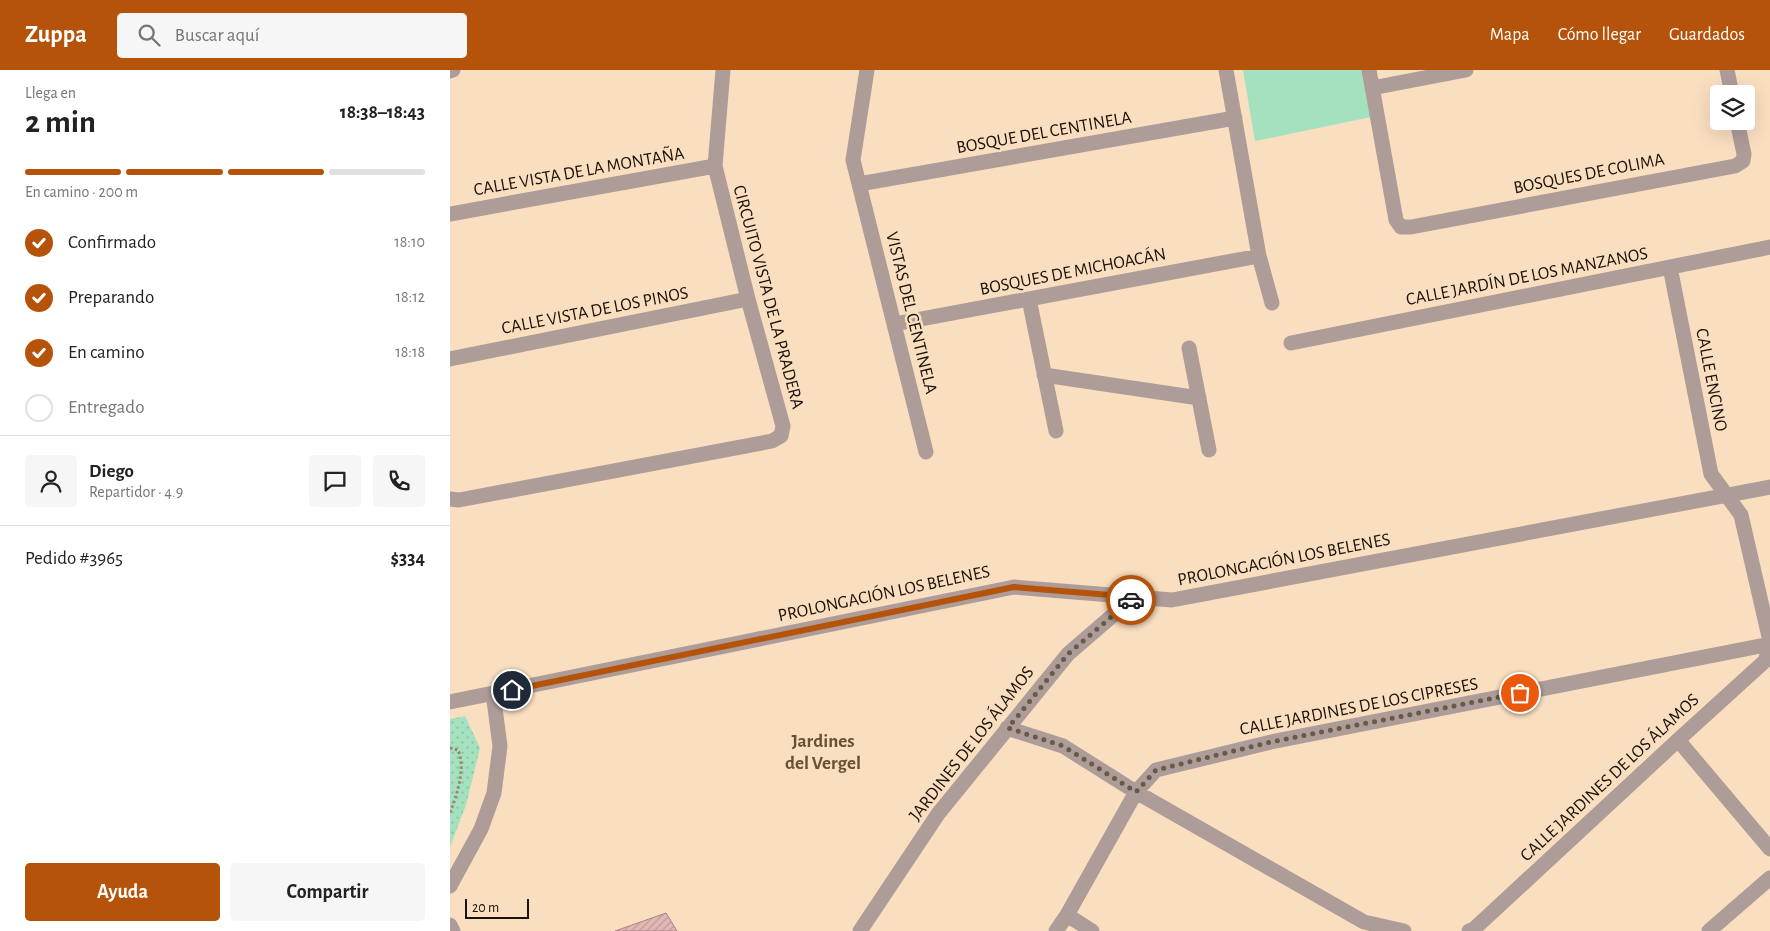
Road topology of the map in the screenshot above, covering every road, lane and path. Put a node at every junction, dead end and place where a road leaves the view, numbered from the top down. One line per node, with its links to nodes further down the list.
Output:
1 (724, 70): 11 (street, CIRCUITO VISTA DE LA PRADERA)
2 (867, 70): 12 (street, VISTAS DEL CENTINELA)
3 (1226, 70): 9 (street)
4 (1369, 70): 8 (street)
5 (1466, 70): 8 (street)
6 (1727, 70): 7 (street)
7 (1730, 85)
8 (1372, 88): 10 (street, BOSQUES DE COLIMA)
9 (1235, 118): 12 (street, BOSQUE DEL CENTINELA); 15 (street)
10 (1740, 130)
11 (715, 166): 13 (street, CALLE VISTA DE LA MONTAÑA); 17 (street, CIRCUITO VISTA DE LA PRADERA)
12 (859, 184): 20 (street, VISTAS DEL CENTINELA)
13 (450, 214)
14 (1770, 247): 16 (street, CALLE JARDÍN DE LOS MANZANOS)
15 (1259, 256): 18 (street, BOSQUES DE MICHOACÁN); 19 (street)
16 (1670, 267): 21 (street, CALLE JARDÍN DE LOS MANZANOS); 30 (street, CALLE ENCINO)
17 (748, 299): 23 (street, CALLE VISTA DE LOS PINOS); 31 (street, CIRCUITO VISTA DE LA PRADERA)
18 (1029, 299): 20 (street, BOSQUES DE MICHOACÁN); 24 (street)
19 (1272, 303)
20 (894, 324): 28 (street, VISTAS DEL CENTINELA)
21 (1291, 343)
22 (1189, 348): 25 (street)
23 (450, 359)
24 (1044, 375): 25 (street); 26 (street)
25 (1199, 398): 27 (street)
26 (1056, 431)
27 (1209, 450)
28 (926, 452)
29 (1770, 487): 30 (street, PROLONGACIÓN LOS BELENES)
30 (1726, 495): 32 (street, PROLONGACIÓN LOS BELENES); 33 (street, CALLE ENCINO)
31 (450, 499)
32 (1134, 597): 34 (street, PROLONGACIÓN LOS BELENES); 36 (street, JARDINES DE LOS ÁLAMOS)
33 (1770, 644): 37 (street, CALLE JARDINES DE LOS ÁLAMOS); 39 (street, CALLE JARDINES DE LOS CIPRESES)
34 (493, 693): 35 (street, PROLONGACIÓN LOS BELENES); 43 (street)
35 (450, 702)
36 (1008, 728): 39 (street); 48 (street, JARDINES DE LOS ÁLAMOS)
37 (1678, 740): 41 (street); 52 (street, CALLE JARDINES DE LOS ÁLAMOS)
38 (450, 748): 40 (path)
39 (1136, 792): 44 (street, CALLE JARDINES DE LOS CIPRESES); 46 (street)
40 (450, 813)
41 (1770, 849)
42 (1770, 878): 53 (street)
43 (450, 886)
44 (1067, 915): 49 (street, CALLE JARDINES DE LOS CIPRESES); 50 (street)
45 (450, 925): 47 (street)
46 (1362, 926): 51 (street)
47 (453, 931)
48 (860, 931)
49 (1056, 931)
50 (1092, 931)
51 (1404, 931)
52 (1469, 931)
53 (1709, 931)

